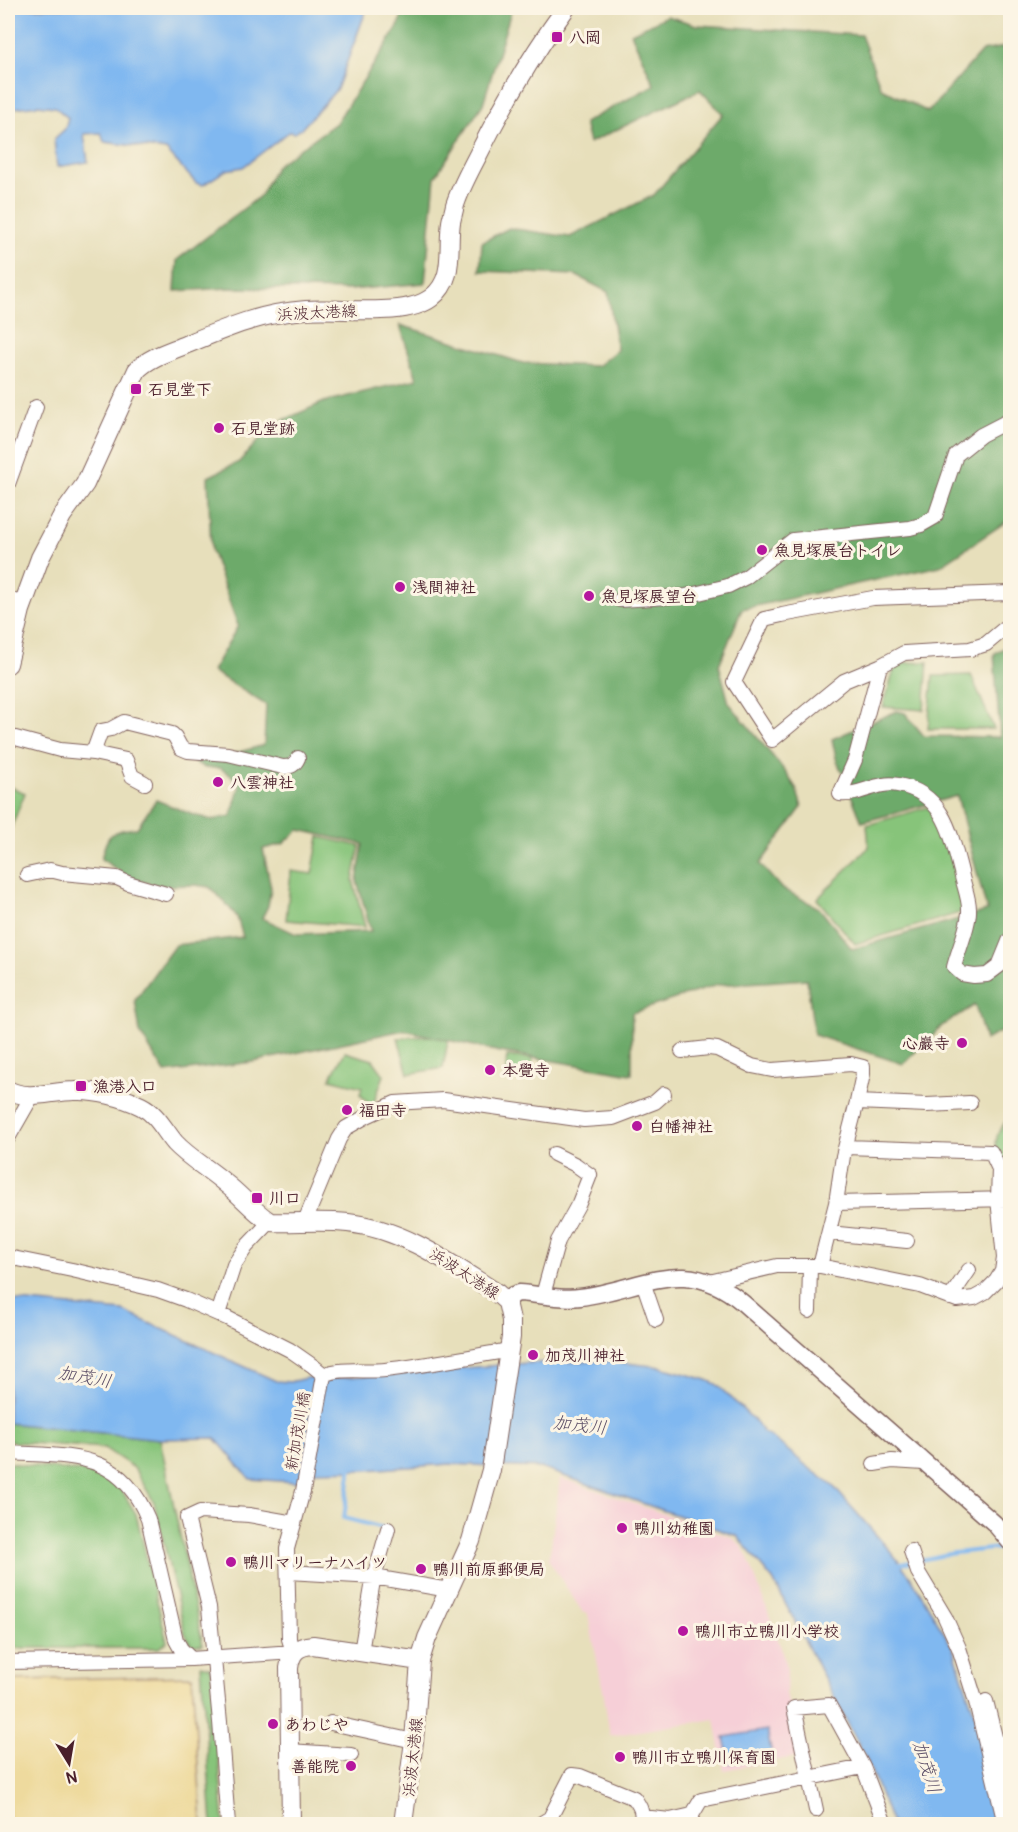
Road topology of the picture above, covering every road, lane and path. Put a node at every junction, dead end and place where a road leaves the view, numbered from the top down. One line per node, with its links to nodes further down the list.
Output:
1 (566, 8): 7 (main road, 浜波太港線)
2 (36, 407): 4 (street)
3 (1011, 420): 6 (street)
4 (8, 484)
5 (1011, 593): 10 (street)
6 (620, 600)
7 (15, 602): 9 (main road, 浜波太港線)
8 (1011, 624): 10 (street)
9 (8, 664)
10 (880, 666): 17 (street)
11 (8, 736): 12 (street)
12 (93, 753): 13 (street); 14 (street)
13 (298, 758)
14 (145, 783)
15 (27, 875): 16 (street)
16 (166, 894)
17 (1011, 939)
18 (682, 1051): 22 (street)
19 (8, 1090): 21 (main road)
20 (664, 1094): 29 (street)
21 (32, 1096): 24 (street); 30 (main road)
22 (857, 1102): 23 (street); 25 (street)
23 (970, 1103)
24 (8, 1138)
25 (846, 1147): 27 (street); 28 (street)
26 (554, 1154): 38 (street)
27 (1004, 1199): 28 (street); 39 (street)
28 (836, 1203): 31 (street)
29 (305, 1221): 30 (main road, 浜波太港線); 40 (main road, 浜波太港線)
30 (270, 1222): 42 (street)
31 (829, 1233): 32 (street); 34 (street)
32 (908, 1240)
33 (8, 1257): 42 (street)
34 (815, 1266): 36 (street); 39 (street); 41 (street)
35 (969, 1270): 39 (street)
36 (710, 1281): 37 (street); 47 (street)
37 (643, 1282): 38 (street); 43 (street)
38 (543, 1295): 40 (street)
39 (950, 1298)
40 (507, 1302): 44 (main road, 浜波太港線)
41 (809, 1311)
42 (218, 1314): 45 (street)
43 (656, 1320)
44 (510, 1353): 45 (street); 55 (main road, 浜波太港線)
45 (324, 1376): 49 (street, 新加茂川橋)
46 (8, 1453): 59 (street)
47 (924, 1463): 48 (street); 51 (street)
48 (874, 1464)
49 (294, 1523): 53 (street, 新加茂川橋); 58 (street)
50 (388, 1529): 54 (street)
51 (1010, 1541)
52 (911, 1551): 77 (street)
53 (288, 1572): 54 (street); 56 (street, 新加茂川橋)
54 (374, 1577): 55 (street); 57 (street)
55 (449, 1590): 60 (main road, 浜波太港線)
56 (293, 1652): 57 (main road); 58 (street); 65 (main road)
57 (361, 1652): 60 (main road)
58 (214, 1658): 59 (street); 72 (street)
59 (192, 1659): 61 (street)
60 (420, 1661): 64 (main road, 浜波太港線)
61 (8, 1662)
62 (986, 1701): 69 (street)
63 (331, 1723): 64 (street)
64 (414, 1741): 74 (main road, 浜波太港線)
65 (289, 1751): 66 (street); 73 (main road)
66 (351, 1755)
67 (863, 1767): 68 (street); 68 (street); 76 (street)
68 (809, 1779): 70 (street); 71 (street)
69 (1011, 1809)
70 (816, 1810)
71 (641, 1821): 75 (street)
72 (228, 1824)
73 (291, 1824)
74 (403, 1824)
75 (540, 1824)
76 (885, 1824)
77 (1005, 1824)

